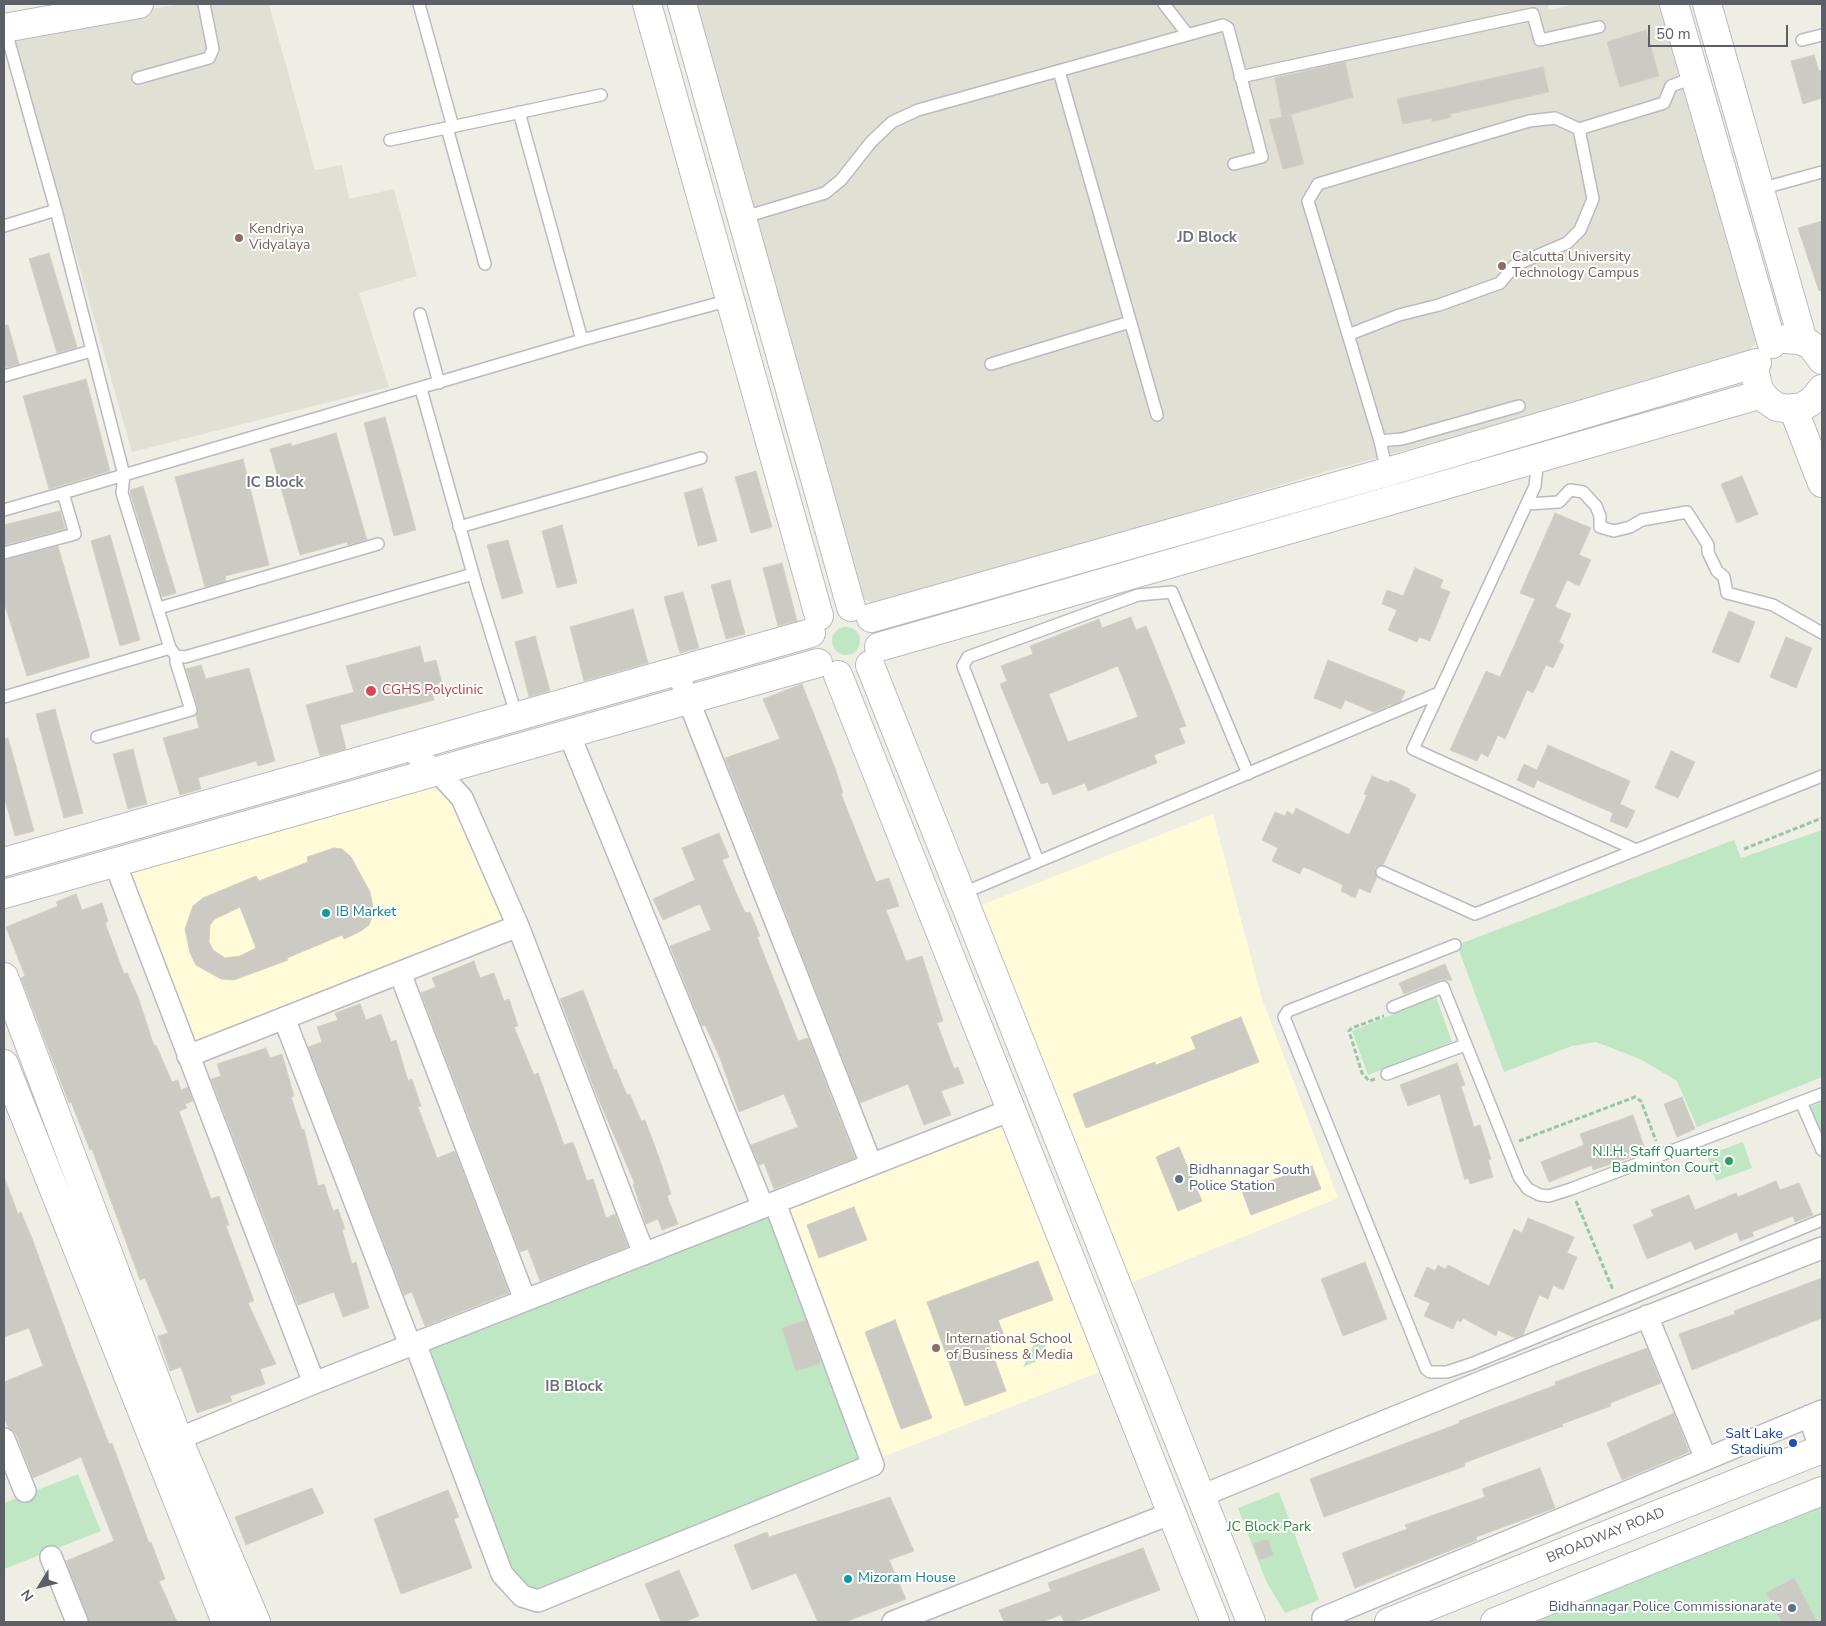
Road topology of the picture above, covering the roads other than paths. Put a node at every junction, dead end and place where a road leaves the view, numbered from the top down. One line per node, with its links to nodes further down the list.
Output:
1 (139, 4): 10 (street)
2 (204, 4): 16 (lane)
3 (419, 4): 22 (lane)
4 (647, 4): 26 (street)
5 (682, 4): 24 (street)
6 (1164, 4): 11 (lane)
7 (1674, 4): 17 (street)
8 (1707, 4): 20 (street)
9 (1599, 26): 15 (lane)
10 (4, 28): 30 (lane)
11 (1188, 35): 14 (lane); 15 (lane)
12 (1822, 35): 13 (lane)
13 (1802, 40)
14 (1059, 71): 31 (lane); 36 (lane)
15 (1240, 77): 27 (lane)
16 (138, 78)
17 (1694, 78): 21 (street); 23 (lane)
18 (601, 95): 19 (lane)
19 (519, 112): 22 (lane); 38 (lane)
20 (1739, 113): 21 (street); 29 (street)
21 (1707, 121): 41 (street)
22 (450, 127): 25 (lane); 33 (lane)
23 (1579, 129): 37 (lane); 37 (lane)
24 (720, 139): 26 (street); 31 (street)
25 (390, 140)
26 (687, 146): 34 (street)
27 (1234, 164)
28 (1822, 172): 29 (lane)
29 (1760, 189): 39 (street)
30 (56, 210): 32 (lane); 40 (lane)
31 (741, 218): 48 (street)
32 (4, 226)
33 (485, 264)
34 (730, 300): 38 (lane); 49 (street)
35 (420, 314): 44 (lane)
36 (1130, 322): 42 (lane); 52 (lane)
37 (1348, 335): 53 (lane)
38 (582, 340): 44 (lane)
39 (1815, 348): 41 (street)
40 (91, 351): 43 (lane); 57 (lane)
41 (1765, 354): 47 (street); 56 (street)
42 (991, 364)
43 (4, 376)
44 (439, 383): 45 (lane)
45 (421, 389): 57 (lane); 62 (lane)
46 (1821, 393): 51 (street)
47 (1762, 394): 51 (street); 55 (street)
48 (793, 399): 49 (street); 67 (street)
49 (760, 406): 68 (street)
50 (1518, 406): 53 (lane)
51 (1793, 408): 58 (street)
52 (1157, 415)
53 (1380, 440): 56 (lane)
54 (701, 458): 62 (lane)
55 (1538, 458): 60 (lane); 71 (street)
56 (1387, 472): 67 (street)
57 (124, 475): 59 (lane); 66 (lane)
58 (1822, 483)
59 (63, 493): 61 (lane); 64 (lane)
60 (1527, 504): 69 (lane); 74 (lane)
61 (4, 510)
62 (460, 527): 65 (lane)
63 (378, 544): 66 (lane)
64 (4, 553)
65 (473, 574): 70 (lane); 77 (lane)
66 (159, 608): 70 (lane)
67 (861, 612): 68 (street); 71 (street)
68 (815, 625): 72 (street); 73 (street)
69 (1822, 633)
70 (173, 652): 75 (lane); 80 (lane)
71 (874, 656): 72 (street); 78 (street)
72 (828, 669): 76 (street); 81 (street)
73 (677, 671): 76 (street); 77 (street)
74 (1439, 693): 84 (lane); 86 (lane)
75 (4, 697)
76 (688, 700): 79 (street); 109 (street)
77 (517, 717): 82 (street)
78 (896, 732): 81 (street); 92 (street)
79 (569, 734): 83 (street); 110 (street)
80 (96, 736)
81 (866, 745): 99 (street)
82 (407, 748): 83 (street); 88 (street)
83 (438, 772): 89 (street); 93 (street)
84 (1248, 774): 87 (lane); 87 (lane)
85 (1822, 776): 86 (lane)
86 (1634, 849): 90 (lane)
87 (1038, 861): 92 (lane)
88 (4, 862)
89 (115, 863): 91 (street); 102 (street)
90 (1382, 872)
91 (4, 894)
92 (961, 894): 97 (street)
93 (518, 926): 95 (street); 113 (street)
94 (1455, 945): 111 (lane)
95 (400, 973): 100 (street); 114 (street)
96 (4, 976): 117 (street)
97 (1005, 1005): 99 (street); 120 (street)
98 (1393, 1007): 101 (lane)
99 (974, 1016): 107 (street)
100 (284, 1018): 102 (street); 116 (street)
101 (1465, 1045): 104 (lane); 106 (lane)
102 (188, 1056): 118 (street)
103 (4, 1064): 117 (street)
104 (1387, 1074)
105 (1822, 1094): 106 (lane)
106 (1802, 1102): 108 (lane)
107 (1011, 1110): 109 (street); 121 (street)
108 (1822, 1150)
109 (871, 1164): 110 (street)
110 (769, 1205): 113 (street); 116 (street)
111 (1822, 1220)
112 (1822, 1248): 115 (street)
113 (644, 1254): 114 (street)
114 (525, 1300): 116 (street)
115 (1648, 1316): 125 (street); 128 (street)
116 (412, 1344): 118 (street)
117 (133, 1355): 123 (street); 131 (street)
118 (314, 1383): 123 (street)
119 (1816, 1413): 124 (street); 125 (street)
120 (1171, 1421): 121 (street); 128 (street)
121 (1141, 1432): 129 (street)
122 (4, 1439): 126 (street)
123 (178, 1439): 131 (street)
124 (1822, 1449): 139 (street, BROADWAY ROAD)
125 (1706, 1459): 132 (street)
126 (25, 1491)
127 (1822, 1491): 140 (street)
128 (1201, 1496): 138 (street)
129 (1172, 1513): 136 (street); 137 (street)
130 (51, 1557): 133 (street)
131 (215, 1559): 134 (street); 135 (street)
132 (1323, 1618)
133 (77, 1622)
134 (226, 1622)
135 (256, 1622)
136 (893, 1622)
137 (1215, 1622)
138 (1251, 1622)
139 (1389, 1622)
140 (1495, 1622)

